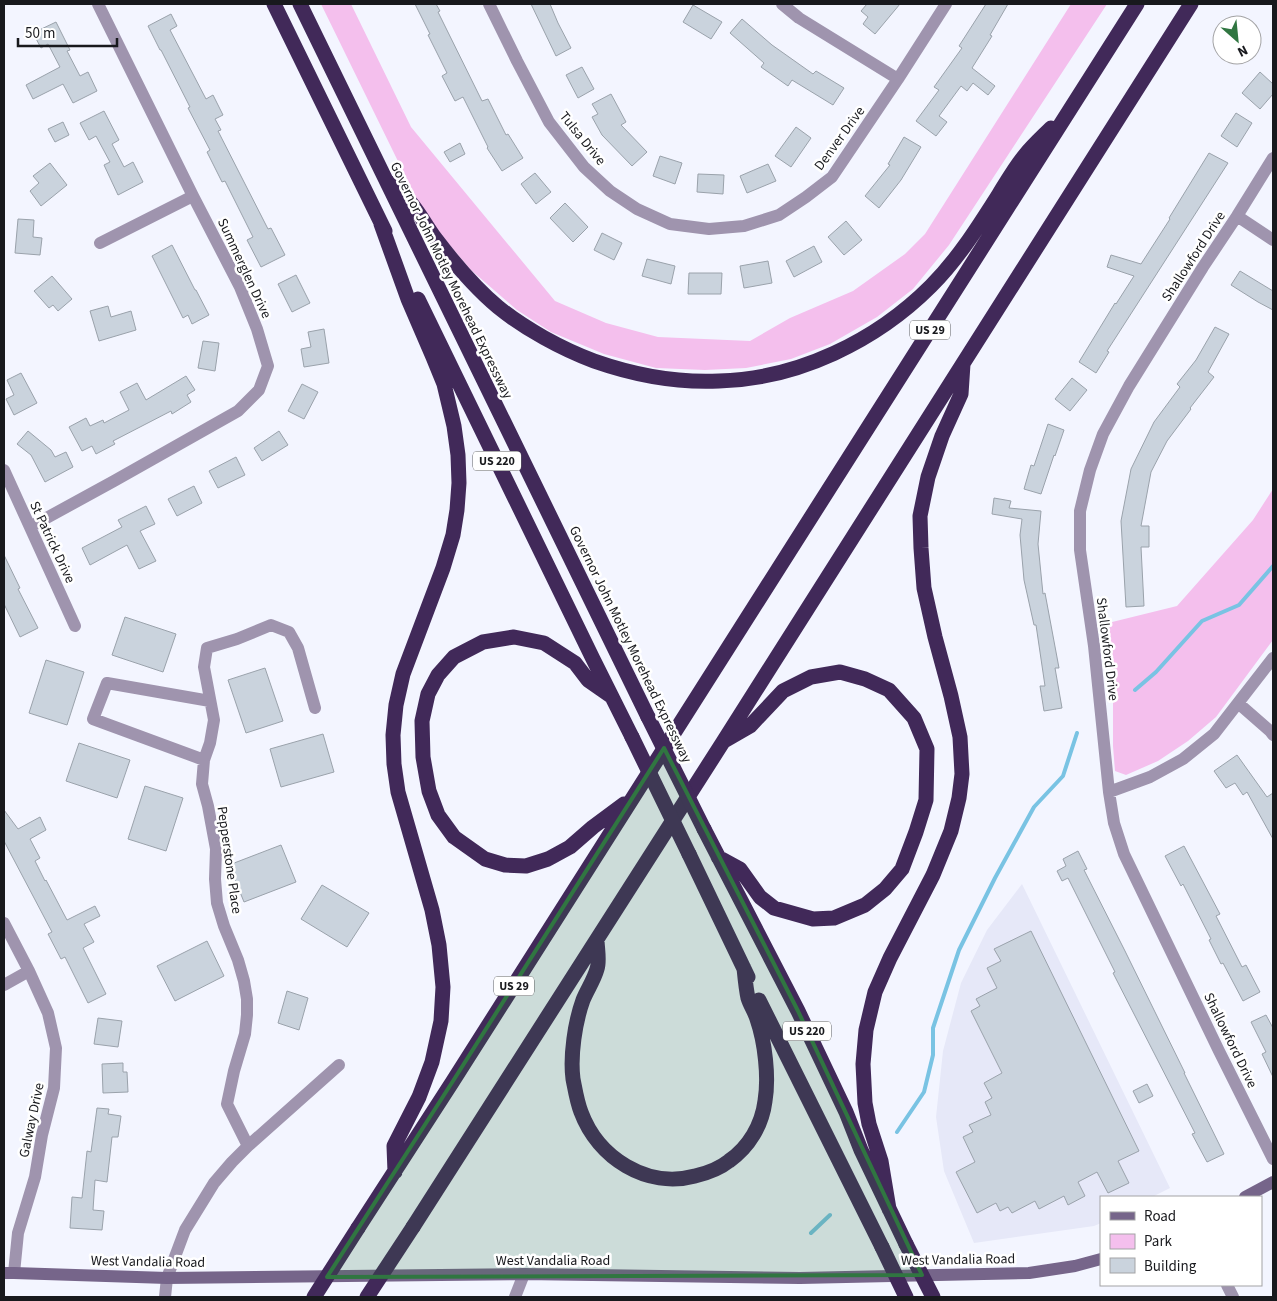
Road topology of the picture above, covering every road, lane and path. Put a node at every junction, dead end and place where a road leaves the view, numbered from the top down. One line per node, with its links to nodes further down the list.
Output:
1 (98, 4): 13 (street, Summerglen Drive)
2 (274, 4): 15 (highway, US 220)
3 (300, 4): 12 (highway, Governor John Motley Morehead Expressway / US 220)
4 (489, 4): 16 (street, Tulsa Drive)
5 (782, 4): 9 (street)
6 (946, 4): 9 (street, Denver Drive)
7 (1137, 4): 10 (highway, US 29)
8 (1191, 4): 19 (highway)
9 (898, 79): 16 (street, Denver Drive)
10 (1073, 105): 12 (highway); 32 (highway, US 29)
11 (1273, 158): 14 (street, Shallowford Drive)
12 (386, 180): 33 (highway, Governor John Motley Morehead Expressway / US 220, bridge)
13 (193, 196): 18 (street); 21 (street, Summerglen Drive)
14 (1237, 216): 17 (street); 31 (street, Shallowford Drive)
15 (381, 224): 24 (highway, US 220); 42 (highway)
16 (708, 229)
17 (1273, 240)
18 (100, 243)
19 (963, 362): 29 (highway); 45 (highway)
20 (4, 470): 21 (street, St Patrick Drive)
21 (30, 527): 22 (street, St Patrick Drive)
22 (75, 626)
23 (1273, 658): 26 (street)
24 (613, 698): 32 (highway); 36 (highway, US 220, bridge)
25 (210, 701): 27 (street, Pepperstone Place); 30 (street, Pepperstone Place); 30 (street)
26 (1238, 703): 28 (street); 31 (street)
27 (315, 708)
28 (1273, 735)
29 (723, 742): 33 (highway); 35 (highway)
30 (204, 760): 40 (street, Pepperstone Place)
31 (1109, 792): 41 (street, Shallowford Drive)
32 (632, 798): 42 (highway, US 29)
33 (718, 857): 45 (highway, Governor John Motley Morehead Expressway / US 220)
34 (4, 922): 37 (street, Galway Drive)
35 (597, 939): 36 (highway); 52 (highway, bridge)
36 (744, 968): 54 (highway, US 220, bridge)
37 (29, 971): 38 (street); 47 (street, Galway Drive)
38 (4, 985)
39 (339, 1065): 40 (street)
40 (248, 1146): 49 (street)
41 (1273, 1159)
42 (395, 1172): 51 (highway, US 29, bridge)
43 (1273, 1182): 44 (main road)
44 (1247, 1196)
45 (890, 1209): 55 (highway, Governor John Motley Morehead Expressway / US 220, bridge)
46 (1100, 1259): 48 (main road, West Vandalia Road)
47 (9, 1273): 49 (main road, West Vandalia Road)
48 (524, 1274): 49 (main road, West Vandalia Road); 53 (street)
49 (167, 1278): 50 (street)
50 (165, 1297)
51 (314, 1297)
52 (367, 1297)
53 (515, 1297)
54 (906, 1297)
55 (933, 1297)

